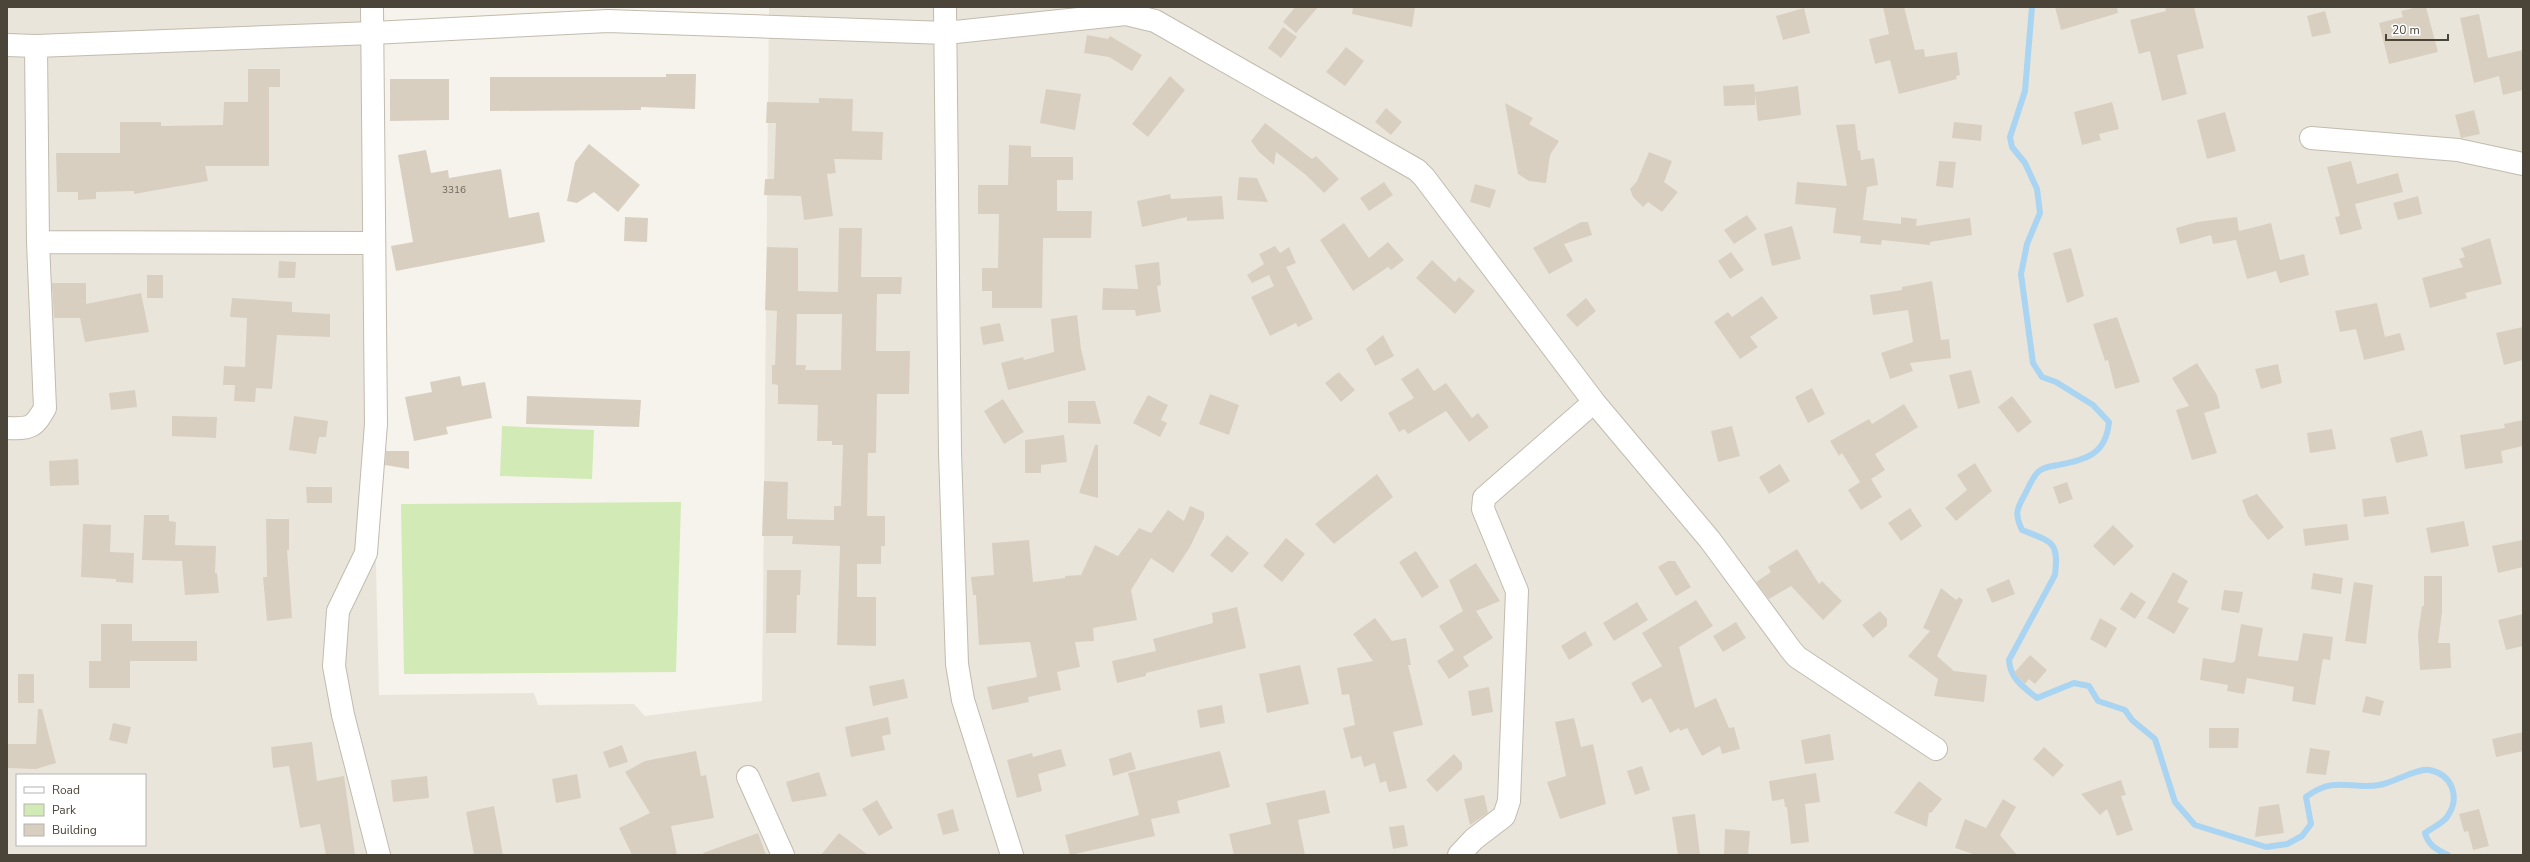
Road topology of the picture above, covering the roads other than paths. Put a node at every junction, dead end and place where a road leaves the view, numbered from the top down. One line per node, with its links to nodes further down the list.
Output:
1 (372, 7): 3 (street)
2 (945, 7): 4 (street)
3 (373, 33): 4 (street); 6 (street); 10 (street)
4 (946, 34): 11 (street); 17 (street)
5 (7, 45): 6 (street)
6 (36, 46): 9 (street)
7 (2311, 138): 8 (street)
8 (2523, 164)
9 (38, 242): 10 (street); 12 (street)
10 (373, 243): 15 (street)
11 (1594, 402): 13 (street); 18 (street)
12 (7, 428)
13 (1936, 749)
14 (748, 777): 16 (street)
15 (379, 855)
16 (783, 855)
17 (1012, 855)
18 (1459, 855)

